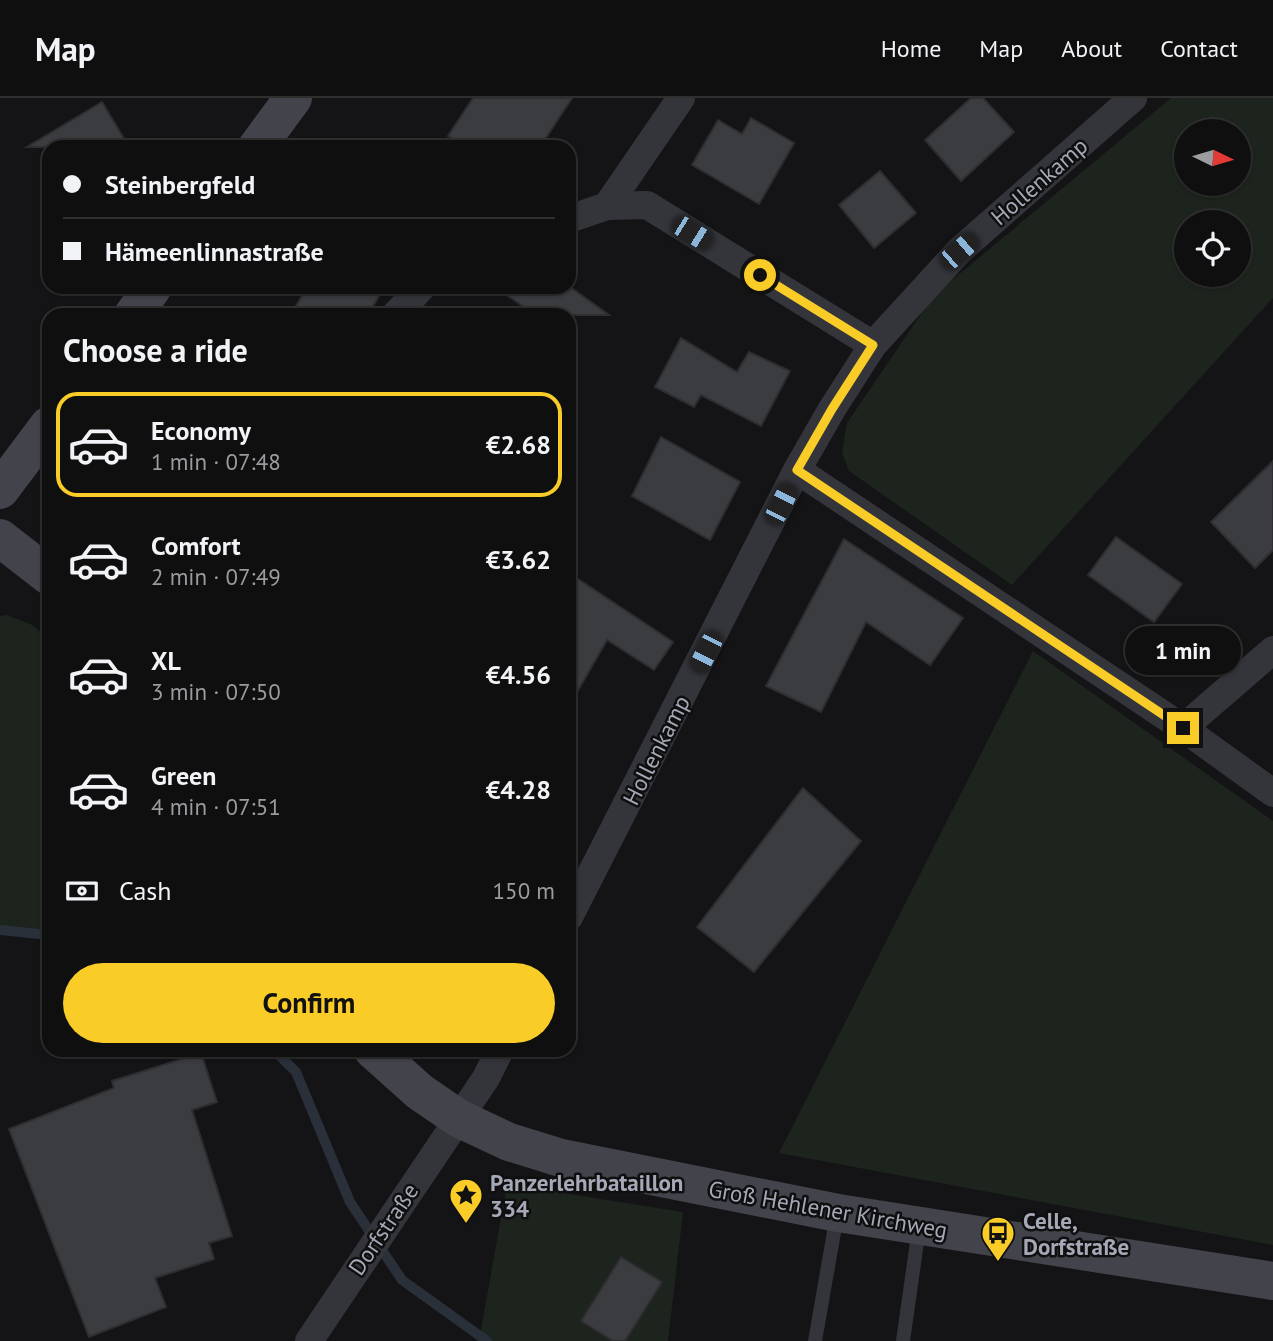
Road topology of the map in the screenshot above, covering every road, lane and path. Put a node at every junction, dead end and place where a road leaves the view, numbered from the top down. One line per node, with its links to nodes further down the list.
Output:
1 (293, 98): 4 (main road)
2 (681, 98): 5 (street)
3 (1133, 98): 9 (street, Hollenkamp)
4 (262, 140)
5 (607, 206): 6 (street); 9 (street)
6 (576, 217)
7 (415, 294): 8 (street)
8 (402, 308)
9 (873, 345): 11 (street, Hollenkamp)
10 (42, 434): 12 (main road)
11 (797, 470): 16 (street); 18 (street, Hollenkamp)
12 (0, 490)
13 (0, 538): 14 (main road)
14 (42, 571)
15 (1273, 650): 16 (street)
16 (1183, 728): 17 (street)
17 (1273, 793)
18 (576, 903)
19 (381, 1057): 21 (main road, Groß Hehlener Kirchweg)
20 (496, 1057): 21 (street)
21 (458, 1118): 22 (main road, Groß Hehlener Kirchweg); 25 (street, Dorfstraße)
22 (838, 1213): 23 (main road, Groß Hehlener Kirchweg); 26 (lane)
23 (919, 1226): 24 (main road, Groß Hehlener Kirchweg); 27 (lane)
24 (1273, 1281)
25 (309, 1341)
26 (816, 1341)
27 (903, 1341)

